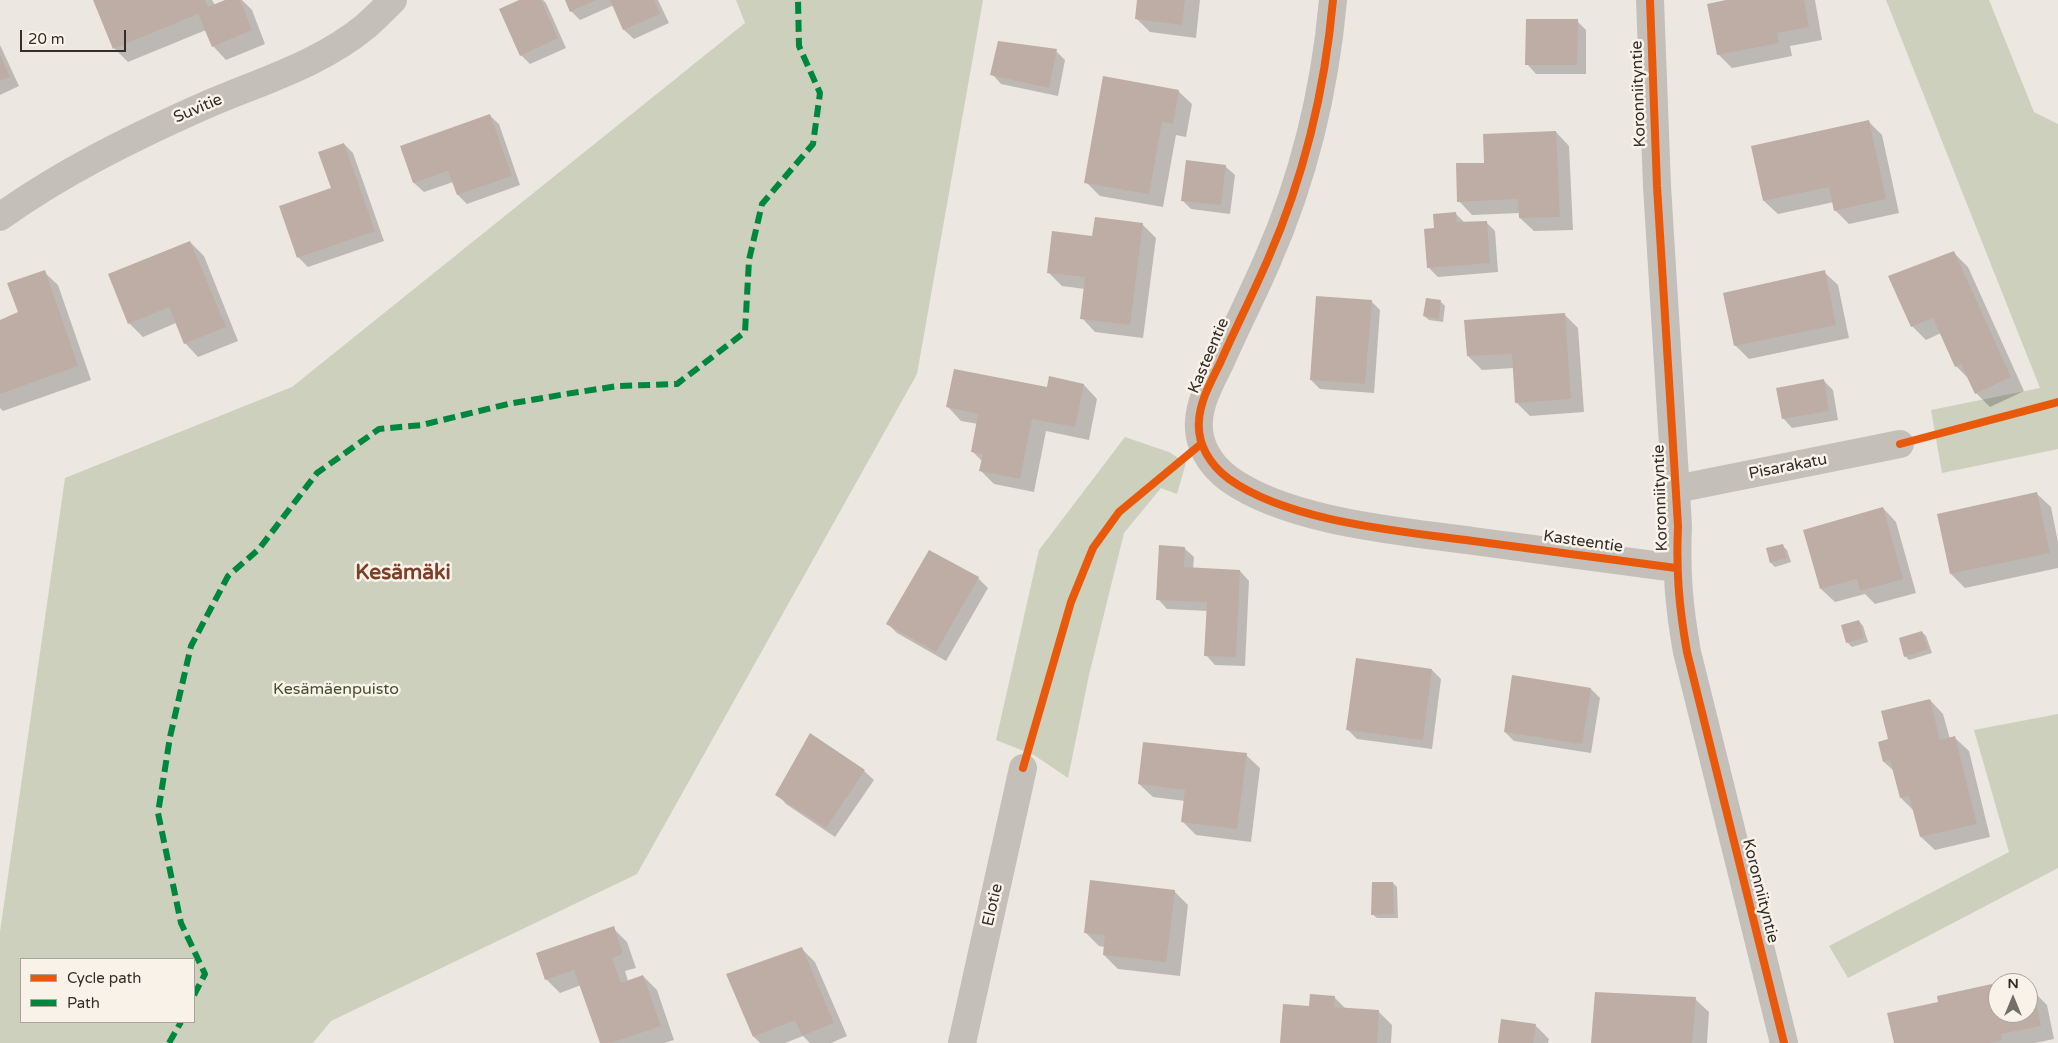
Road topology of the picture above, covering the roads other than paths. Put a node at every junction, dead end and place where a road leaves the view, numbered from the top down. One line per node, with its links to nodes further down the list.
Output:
1 (393, 0): 4 (street, Suvitie)
2 (1333, 0): 7 (street, Kasteentie)
3 (1650, 0): 6 (street, Koronniityntie)
4 (0, 217)
5 (1900, 444): 6 (street, Pisarakatu)
6 (1676, 489): 7 (street, Koronniityntie)
7 (1676, 568): 10 (street, Koronniityntie)
8 (1023, 768): 9 (street, Elotie)
9 (962, 1043)
10 (1784, 1043)

